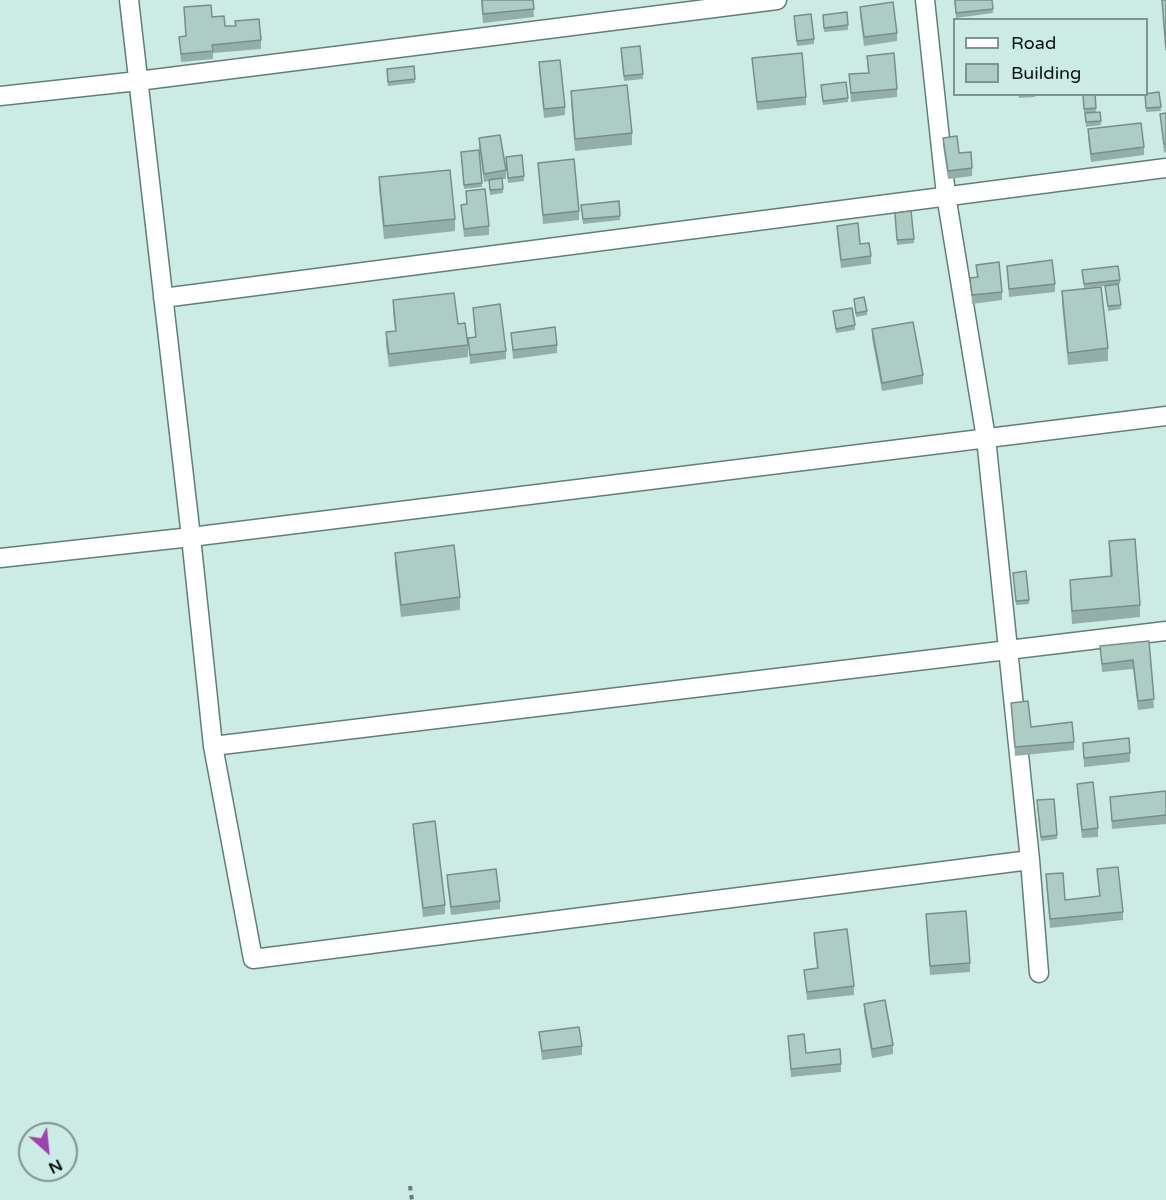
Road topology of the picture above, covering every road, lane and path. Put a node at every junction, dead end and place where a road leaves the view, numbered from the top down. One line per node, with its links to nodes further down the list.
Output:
1 (129, 0): 4 (street)
2 (777, 0): 4 (street)
3 (925, 0): 7 (street)
4 (138, 81): 5 (street); 8 (street)
5 (0, 96)
6 (1166, 168): 7 (street)
7 (946, 195): 8 (street); 10 (street)
8 (163, 298): 11 (street)
9 (1166, 416): 10 (street)
10 (986, 438): 11 (street); 14 (street)
11 (191, 537): 12 (street); 15 (street)
12 (0, 558)
13 (1166, 631): 14 (street)
14 (1008, 649): 15 (street); 16 (street)
15 (213, 746): 16 (street)
16 (1030, 860): 17 (street)
17 (1039, 973)
18 (410, 1186): 19 (path)
19 (412, 1200)

